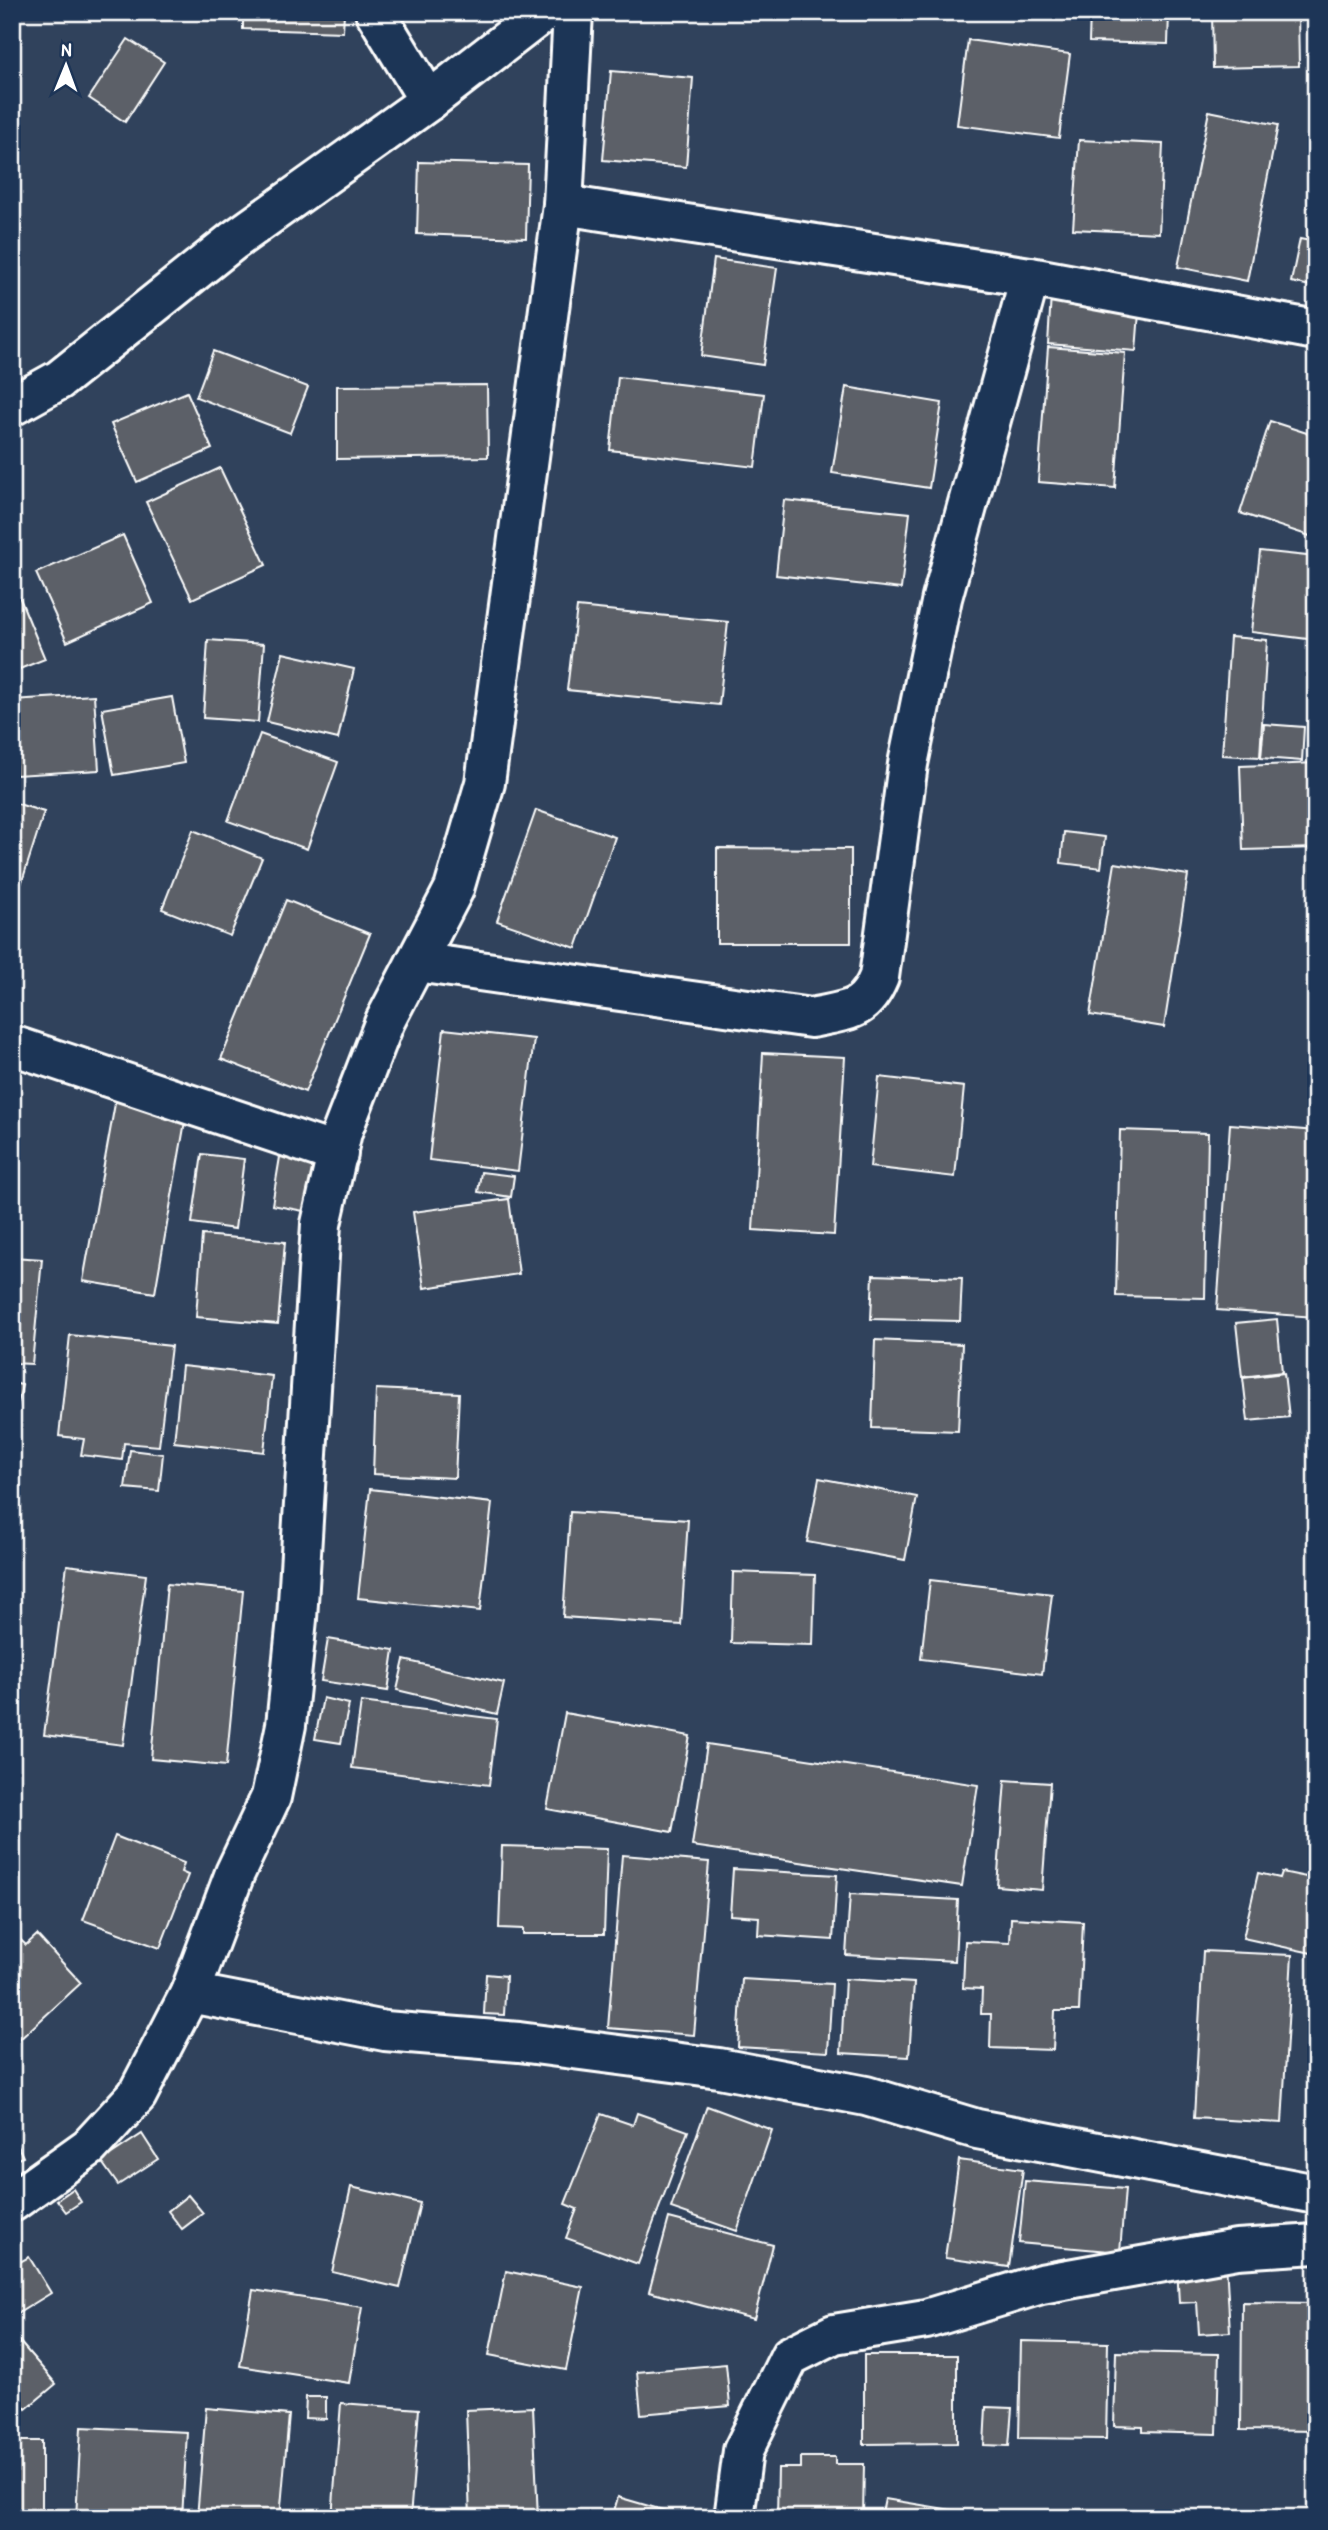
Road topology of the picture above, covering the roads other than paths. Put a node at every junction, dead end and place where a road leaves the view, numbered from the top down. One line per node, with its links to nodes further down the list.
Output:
1 (375, 12): 4 (street)
2 (544, 12): 4 (street)
3 (573, 12): 5 (street)
4 (429, 100): 8 (street)
5 (563, 205): 6 (street); 9 (street)
6 (1030, 277): 7 (street); 9 (street)
7 (1316, 330)
8 (12, 406)
9 (416, 962): 11 (street)
10 (12, 1045): 11 (street)
11 (338, 1154): 12 (street)
12 (191, 1993): 13 (street); 14 (street)
13 (1316, 2194)
14 (12, 2202)
15 (1316, 2244): 16 (street)
16 (734, 2518)

